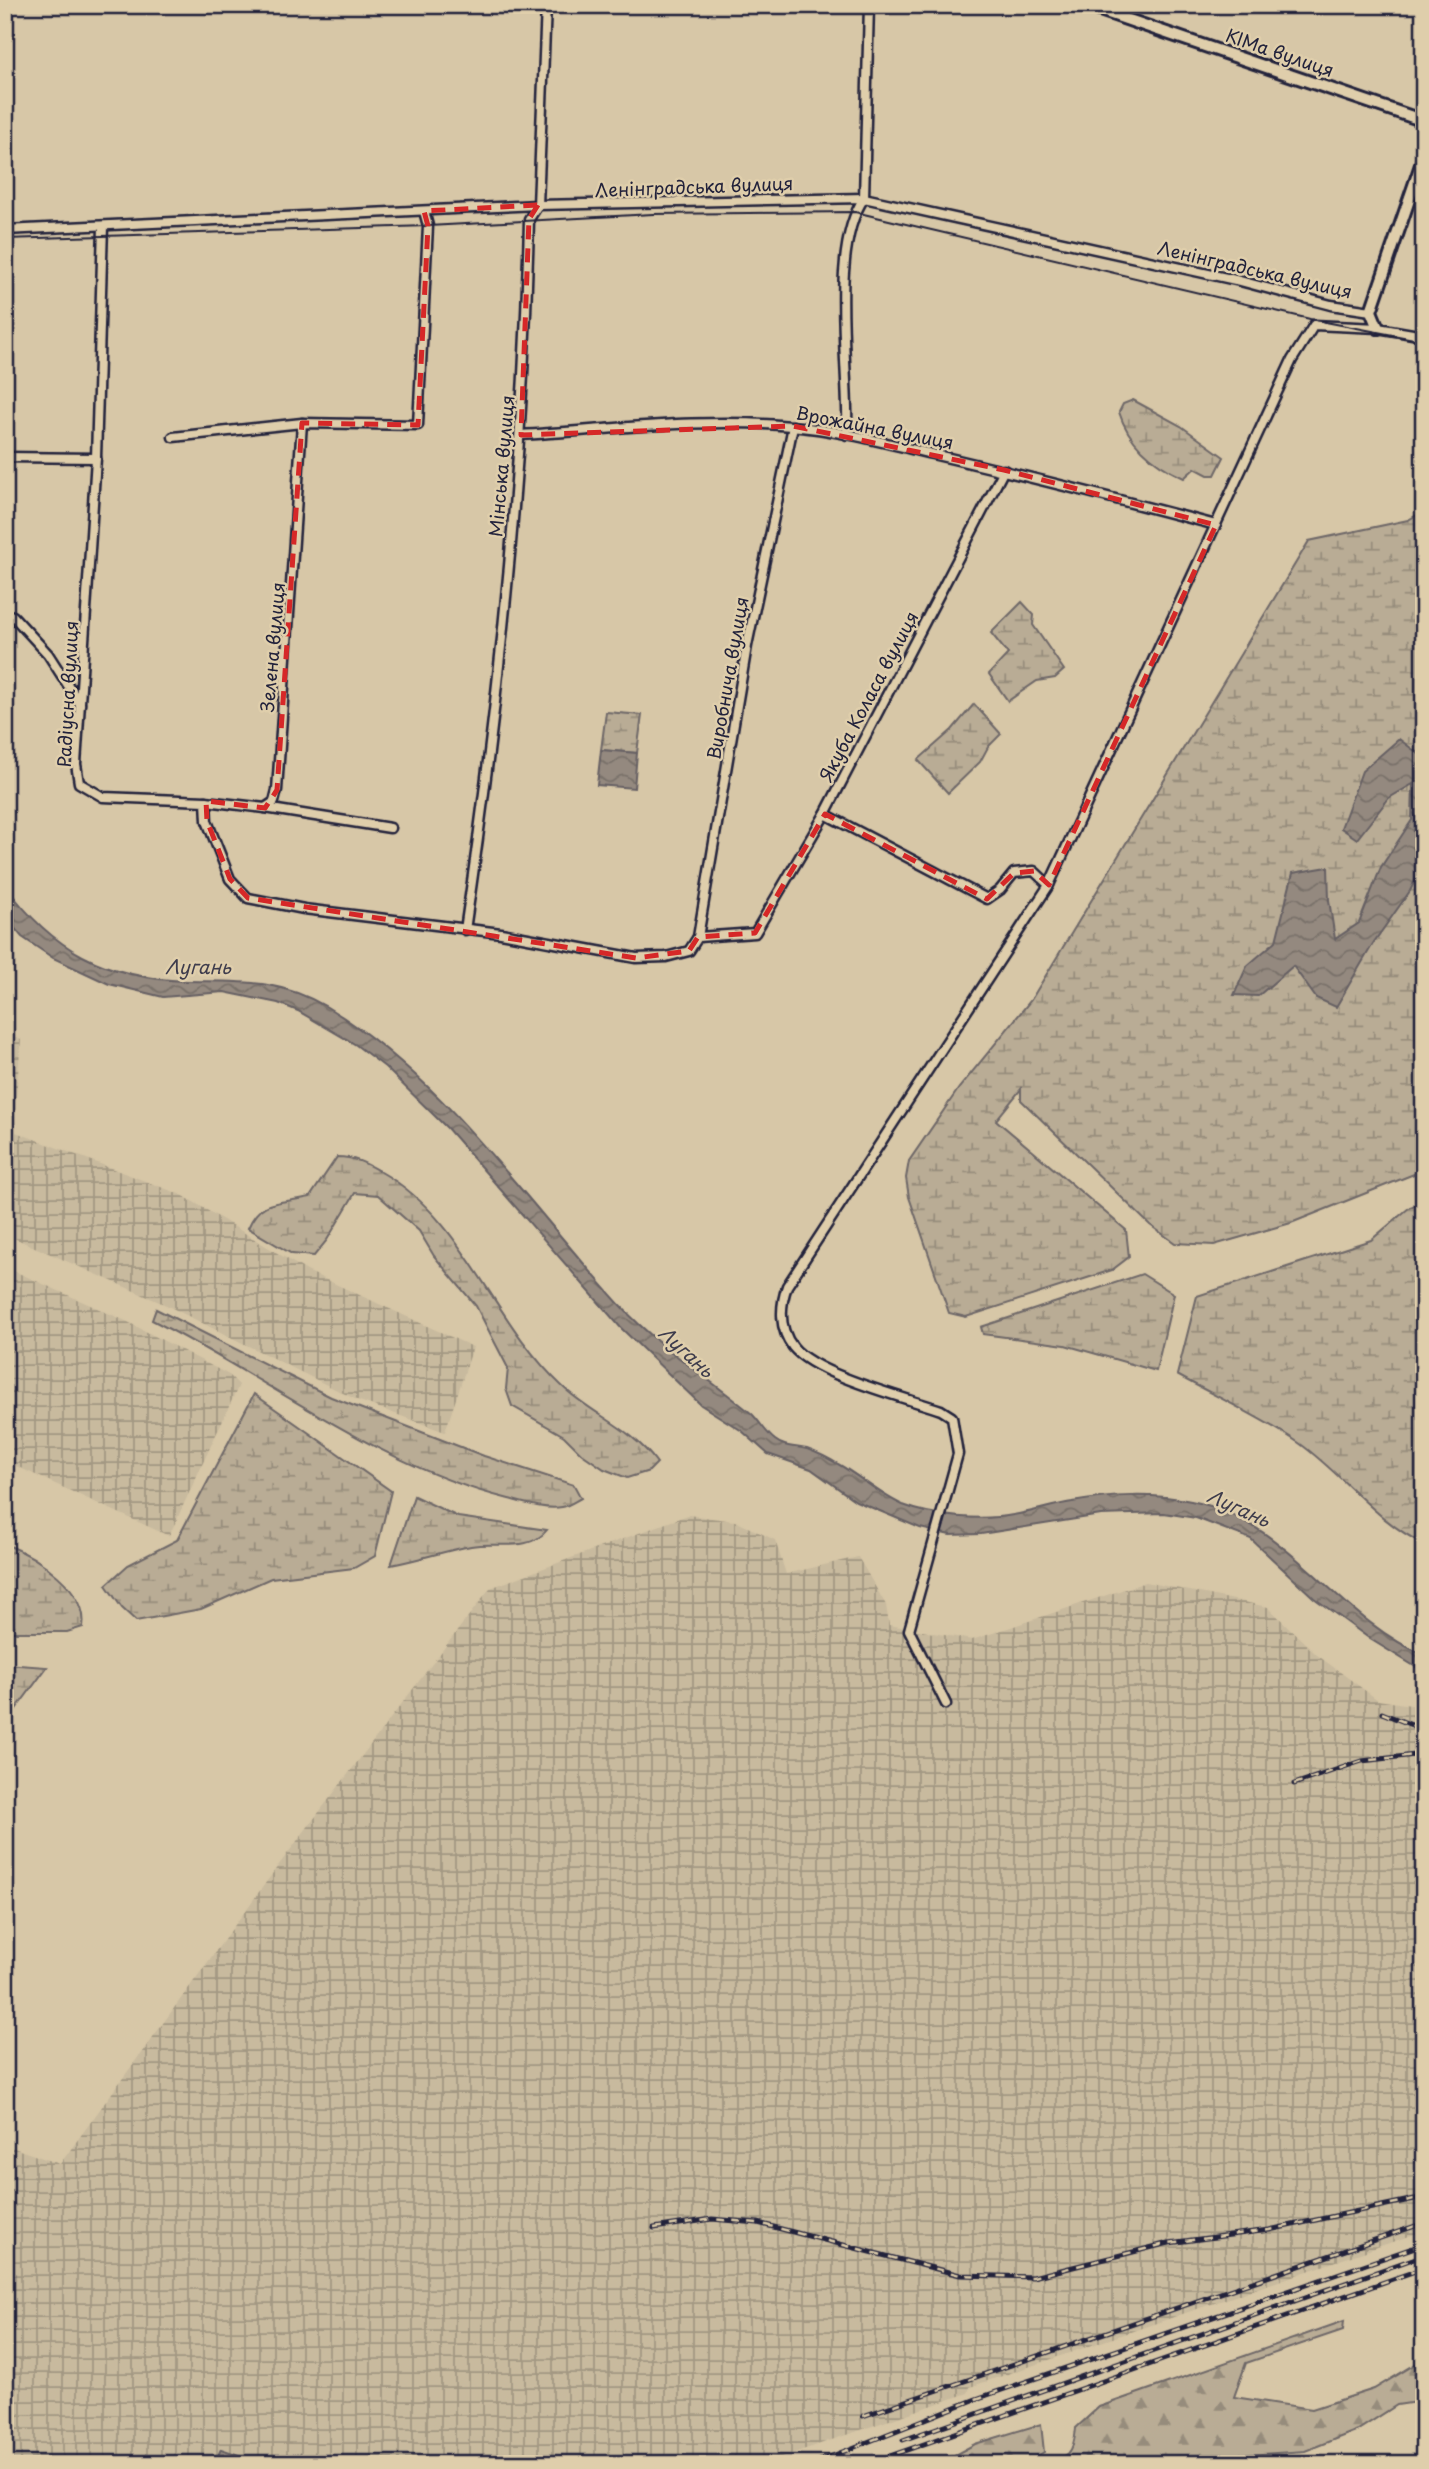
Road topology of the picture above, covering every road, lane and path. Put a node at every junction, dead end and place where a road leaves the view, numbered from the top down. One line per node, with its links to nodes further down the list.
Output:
1 (546, 5): 7 (street, Мінська вулиця)
2 (869, 5): 6 (street)
3 (1085, 5): 4 (street, КІМа вулиця)
4 (1424, 121)
5 (1424, 156): 11 (street)
6 (864, 198): 7 (street, Ленінградська вулиця); 11 (street, Ленінградська вулиця); 17 (street)
7 (538, 205): 8 (street, Ленінградська вулиця); 16 (street, Мінська вулиця)
8 (424, 211): 9 (street, Ленінградська вулиця); 14 (street)
9 (103, 226): 10 (street, Ленінградська вулиця); 20 (street, Радіусна вулиця)
10 (5, 230)
11 (1371, 311): 12 (street)
12 (1378, 328): 13 (street); 22 (street)
13 (1424, 336)
14 (302, 423): 18 (street); 26 (street, Зелена вулиця)
15 (793, 426): 16 (street, Врожайна вулиця); 17 (street, Врожайна вулиця); 31 (street, Виробнича вулиця)
16 (521, 435): 30 (street, Мінська вулиця)
17 (847, 435): 21 (street, Врожайна вулиця)
18 (173, 437)
19 (5, 457): 20 (street)
20 (96, 458): 24 (street, Радіусна вулиця)
21 (1004, 470): 22 (street, Врожайна вулиця); 27 (street, Якуба Коласа вулиця)
22 (1216, 525): 29 (street)
23 (5, 614): 24 (street)
24 (80, 704): 25 (street, Радіусна вулиця)
25 (206, 801): 26 (street); 30 (street)
26 (265, 808): 28 (street)
27 (825, 814): 29 (street); 31 (street, Якуба Коласа вулиця)
28 (390, 828)
29 (1048, 885): 32 (street)
30 (465, 930): 31 (street)
31 (698, 937)
32 (946, 1704)

